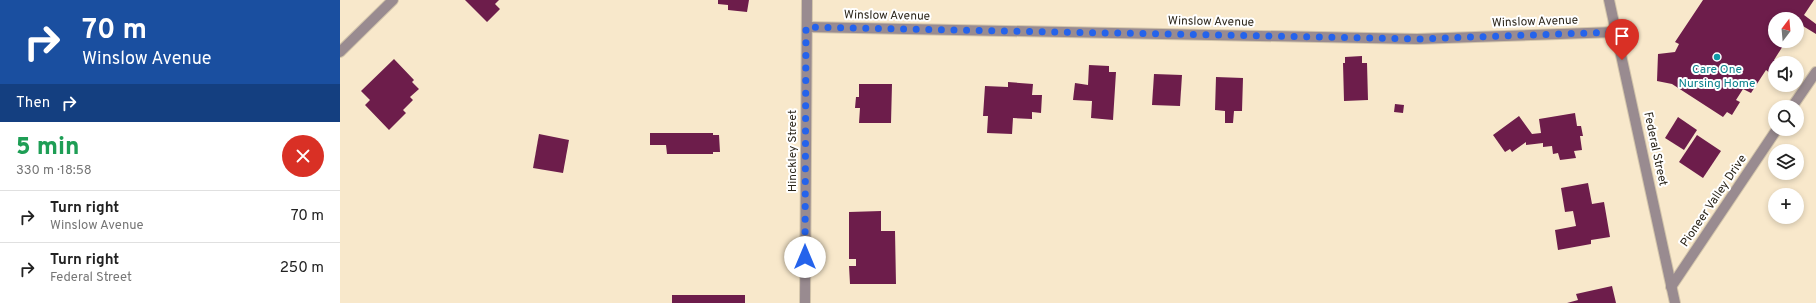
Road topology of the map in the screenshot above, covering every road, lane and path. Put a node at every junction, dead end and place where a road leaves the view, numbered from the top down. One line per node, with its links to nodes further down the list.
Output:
1 (392, 0): 6 (street)
2 (807, 0): 4 (street, Hinckley Street)
3 (1609, 0): 5 (street, Federal Street)
4 (806, 27): 5 (street, Winslow Avenue); 11 (street, Hinckley Street)
5 (1616, 32): 10 (street, Federal Street)
6 (340, 52)
7 (1816, 72): 8 (street)
8 (1797, 100)
9 (1773, 136): 10 (street, Pioneer Valley Drive)
10 (1671, 287): 12 (street, Federal Street)
11 (805, 303)
12 (1675, 303)

